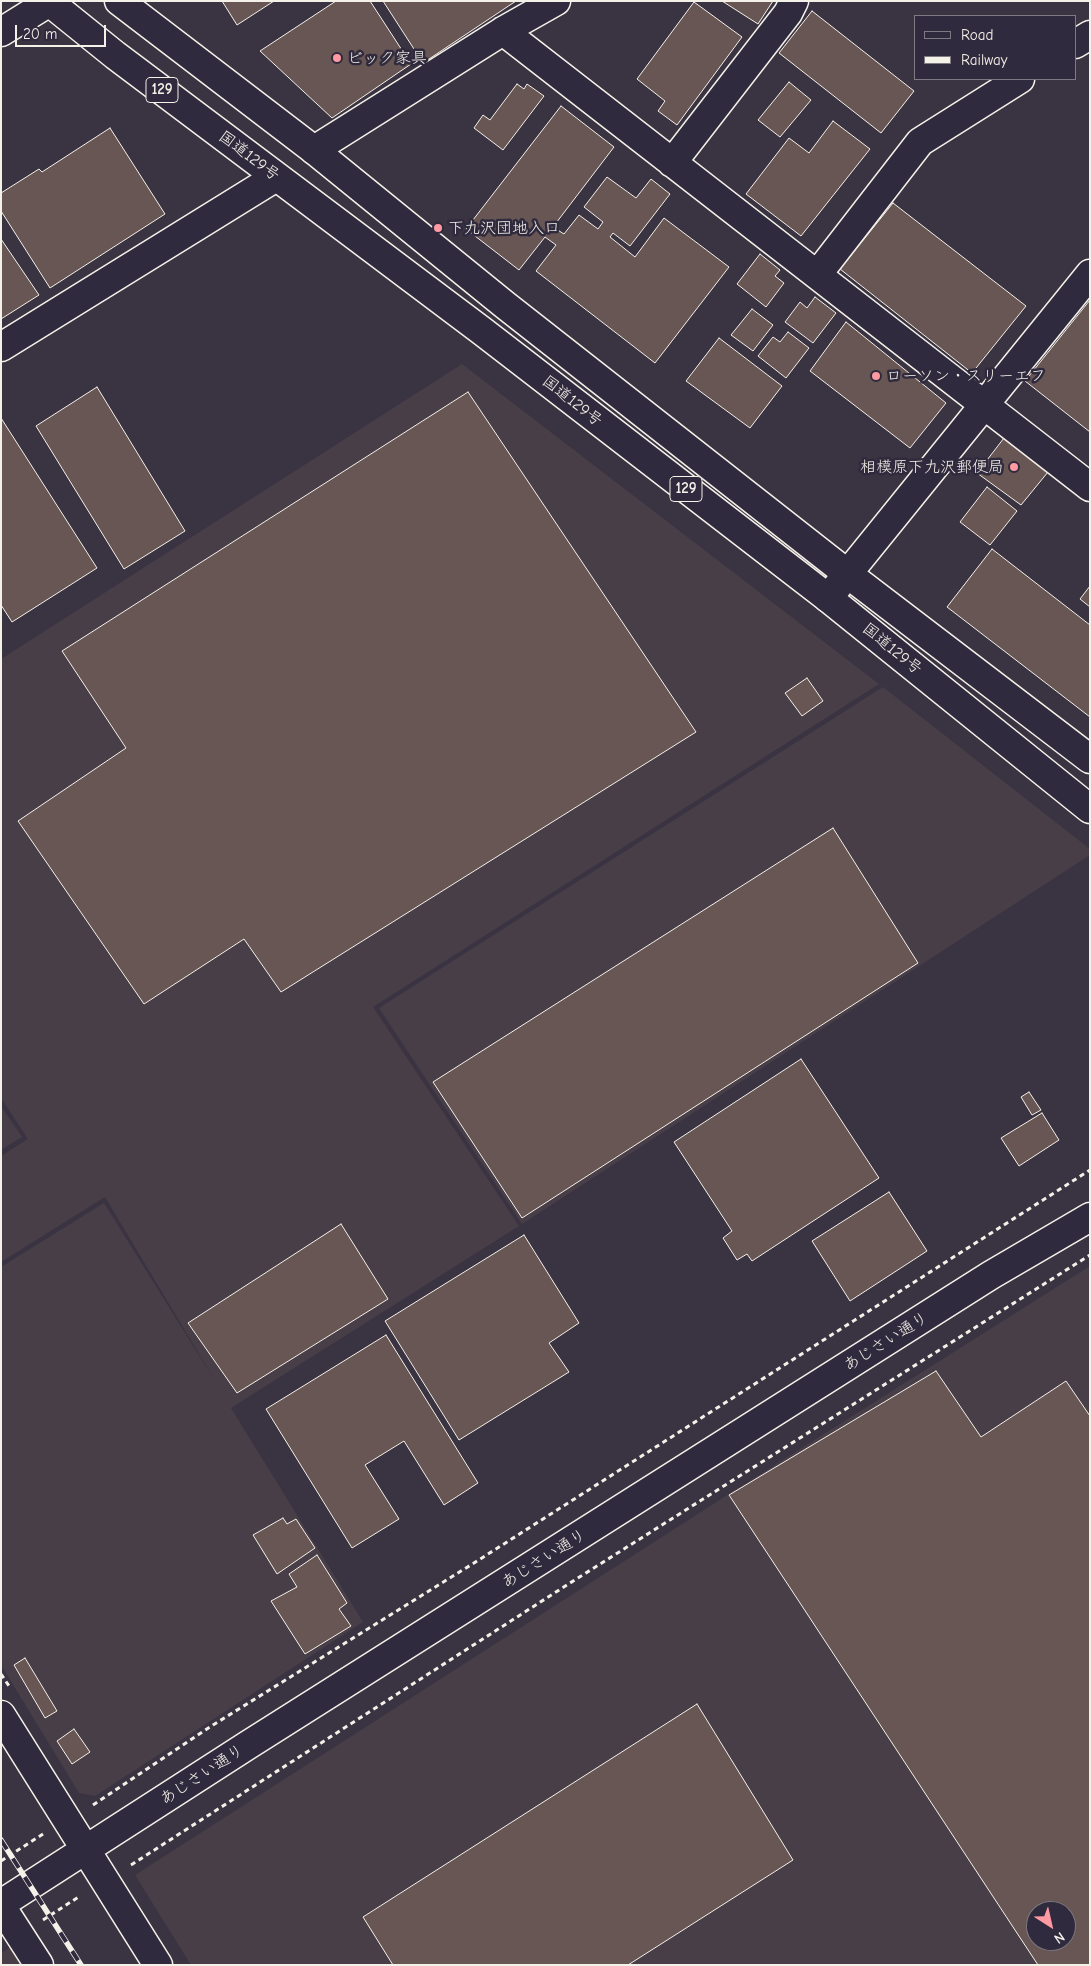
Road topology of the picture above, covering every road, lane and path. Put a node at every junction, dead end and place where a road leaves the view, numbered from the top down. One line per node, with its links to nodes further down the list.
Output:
1 (119, 1): 10 (main road, 国道129号 / 129)
2 (556, 1): 5 (main road)
3 (794, 1): 11 (main road)
4 (49, 2): 6 (main road); 12 (main road, 国道129号 / 129)
5 (503, 31): 10 (main road); 11 (main road)
6 (1, 32)
7 (1090, 35): 8 (main road)
8 (1076, 43)
9 (1018, 80): 14 (main road)
10 (314, 150): 18 (main road, 国道129号 / 129)
11 (672, 163): 14 (main road)
12 (276, 177): 15 (main road); 19 (main road, 国道129号 / 129)
13 (1090, 274): 16 (main road)
14 (817, 275): 16 (main road)
15 (1, 347)
16 (984, 405): 17 (main road); 18 (main road)
17 (1090, 487)
18 (849, 575): 19 (main road); 20 (main road, 国道129号 / 129)
19 (828, 598): 21 (main road, 国道129号 / 129)
20 (1090, 759)
21 (1090, 809)
22 (1090, 1170): 26 (path)
23 (1090, 1218): 28 (main road, あじさい通り)
24 (1090, 1255): 30 (path)
25 (1, 1715): 28 (main road)
26 (91, 1805)
27 (45, 1830): 29 (path)
28 (86, 1850): 31 (main road, あじさい通り); 33 (main road)
29 (1, 1861)
30 (129, 1866)
31 (1, 1905): 32 (main road)
32 (39, 1965)
33 (158, 1965)

